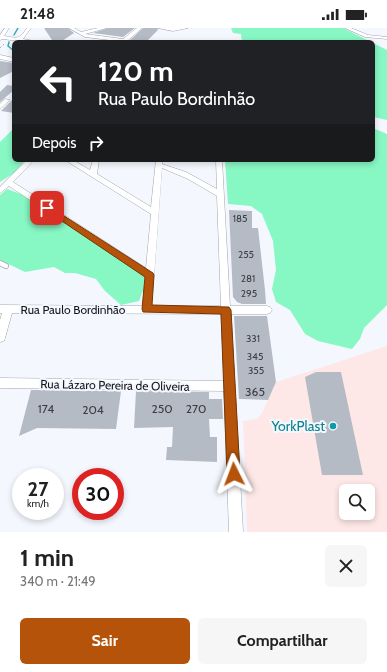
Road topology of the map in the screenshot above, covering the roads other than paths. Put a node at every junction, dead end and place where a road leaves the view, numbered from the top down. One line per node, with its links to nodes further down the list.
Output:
1 (7, 28): 10 (street)
2 (29, 28): 12 (street)
3 (71, 28): 9 (street)
4 (105, 28): 9 (street)
5 (140, 28): 15 (street)
6 (160, 28): 7 (street)
7 (186, 28)
8 (347, 28): 11 (street)
9 (79, 34): 14 (street)
10 (1, 38): 12 (street)
11 (387, 38)
12 (19, 39): 13 (street)
13 (25, 40)
14 (118, 40)
15 (125, 40)
16 (0, 57): 17 (street)
17 (12, 60)
18 (7, 100): 19 (street)
19 (0, 106)
20 (29, 162): 26 (street)
21 (71, 162): 25 (street)
22 (96, 162): 25 (street)
23 (159, 162): 28 (street); 29 (street)
24 (220, 162): 28 (street)
25 (93, 175): 29 (street)
26 (8, 182): 27 (street); 32 (street)
27 (0, 191)
28 (221, 195): 35 (street)
29 (155, 213): 32 (street)
30 (0, 263): 31 (lane)
31 (6, 266)
32 (150, 275): 34 (street)
33 (4, 309): 34 (street, Rua Paulo Bordinhão); 37 (street)
34 (147, 309): 35 (street, Rua Paulo Bordinhão)
35 (226, 310): 36 (street, Rua Paulo Bordinhão); 39 (street)
36 (267, 310)
37 (0, 338)
38 (0, 383): 39 (street, Rua Lázaro Pereira de Oliveira)
39 (230, 386): 40 (street)
40 (236, 532)

